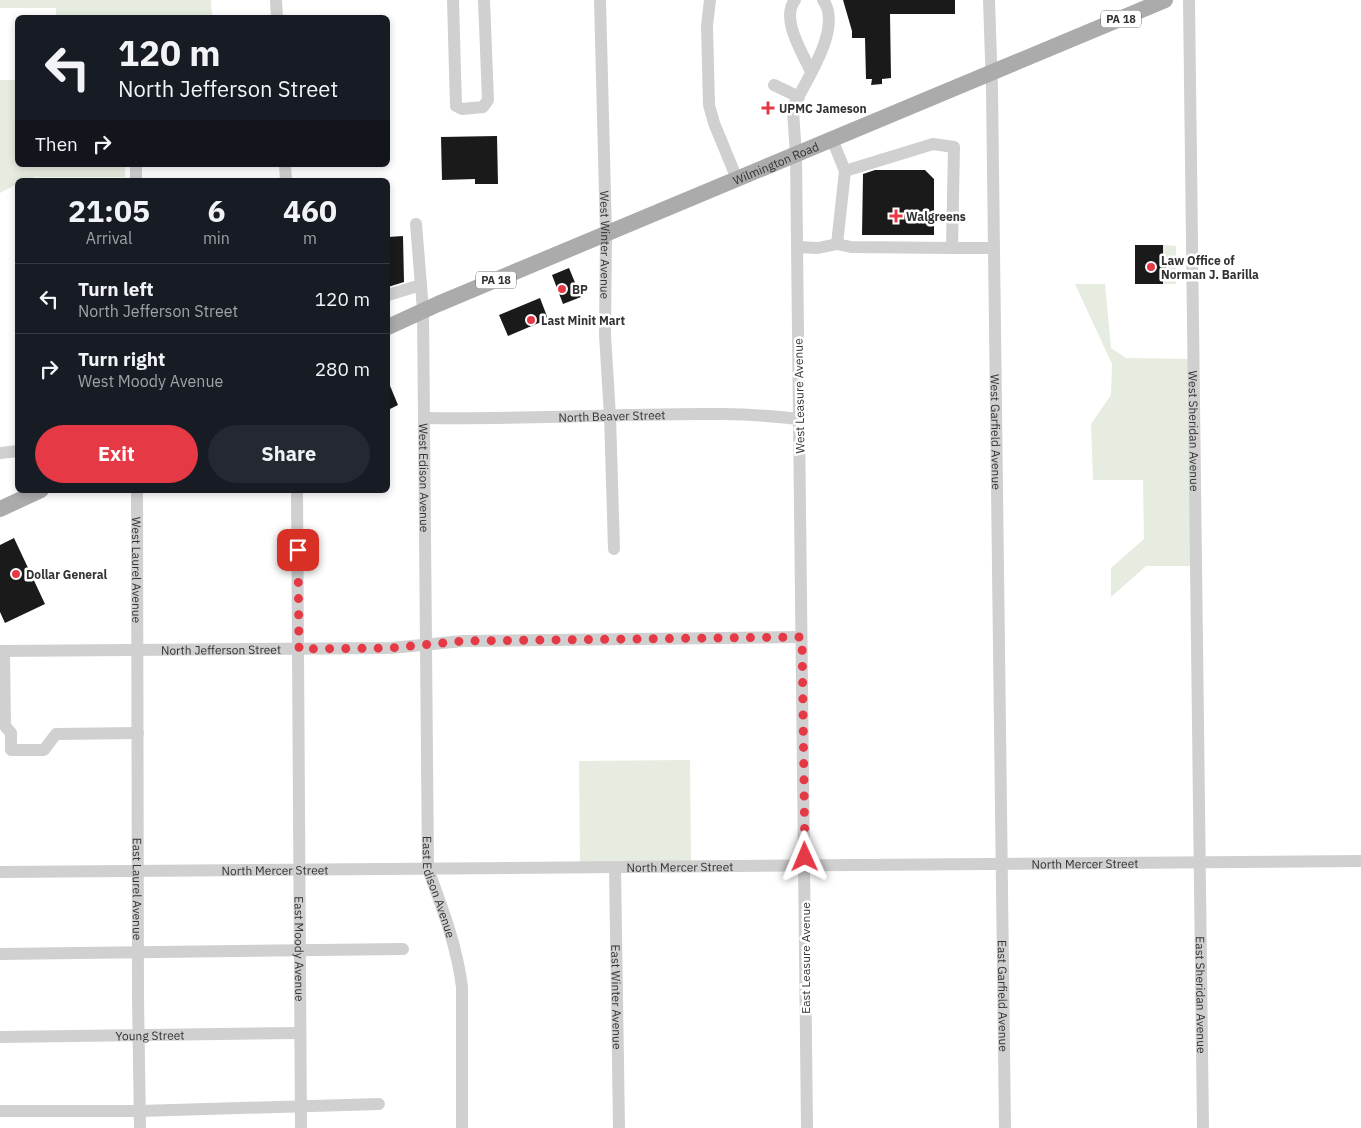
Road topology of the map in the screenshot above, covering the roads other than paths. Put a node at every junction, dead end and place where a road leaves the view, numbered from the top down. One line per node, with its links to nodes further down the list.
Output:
1 (276, 0): 11 (street)
2 (453, 0): 3 (street)
3 (484, 0)
4 (600, 0): 21 (street, West Winter Avenue)
5 (710, 0): 19 (street)
6 (795, 0): 12 (street)
7 (989, 0): 13 (street, West Garfield Avenue)
8 (1165, 0): 13 (main road, Wilmington Road / PA 18)
9 (1189, 0): 47 (street, West Sheridan Avenue)
10 (827, 1): 12 (street, West Leasure Avenue)
11 (277, 15)
12 (811, 72): 15 (street, West Leasure Avenue)
13 (992, 73): 16 (main road, Wilmington Road / PA 18); 25 (street, West Garfield Avenue)
14 (774, 86): 15 (street)
15 (798, 97): 17 (street, West Leasure Avenue)
16 (832, 140): 17 (main road, Wilmington Road / PA 18); 18 (street)
17 (796, 155): 19 (main road, Wilmington Road / PA 18); 23 (street, West Leasure Avenue)
18 (845, 171): 22 (street); 24 (street)
19 (737, 179): 21 (main road, Wilmington Road / PA 18)
20 (416, 224): 26 (street, West Edison Avenue)
21 (606, 234): 28 (main road, Wilmington Road / PA 18); 30 (street, West Winter Avenue)
22 (837, 244): 23 (street); 24 (street)
23 (797, 247): 32 (street, West Leasure Avenue)
24 (952, 248): 25 (street)
25 (994, 248): 48 (street, West Garfield Avenue)
26 (421, 285): 27 (street); 28 (street, West Edison Avenue)
27 (390, 293)
28 (423, 310): 29 (main road, Wilmington Road / PA 18); 31 (street, West Edison Avenue)
29 (390, 326)
30 (610, 416): 31 (street, North Beaver Street); 32 (street, North Beaver Street); 39 (street, West Winter Avenue)
31 (424, 418): 41 (street, West Edison Avenue)
32 (799, 420): 40 (street, West Leasure Avenue)
33 (15, 451): 34 (street)
34 (0, 453)
35 (35, 493): 38 (main road)
36 (137, 493): 44 (street, West Laurel Avenue)
37 (298, 493): 42 (street, East Moody Avenue)
38 (0, 510)
39 (614, 549)
40 (802, 637): 41 (street, North Jefferson Street); 49 (street, East Leasure Avenue)
41 (426, 645): 42 (street, North Jefferson Street); 51 (street, East Edison Avenue)
42 (299, 649): 44 (street, North Jefferson Street); 52 (street, East Moody Avenue)
43 (2, 650): 44 (street, North Jefferson Street); 45 (street)
44 (138, 650): 45 (street, East Laurel Avenue)
45 (138, 733): 53 (street, East Laurel Avenue)
46 (1361, 861): 47 (street, North Mercer Street)
47 (1201, 862): 48 (street, North Mercer Street); 72 (street, East Sheridan Avenue)
48 (1002, 864): 49 (street, North Mercer Street); 71 (street, East Garfield Avenue)
49 (805, 865): 50 (street, North Mercer Street); 70 (street, East Leasure Avenue)
50 (615, 867): 51 (street, North Mercer Street); 69 (street, East Winter Avenue)
51 (428, 868): 52 (street, North Mercer Street); 68 (street, East Edison Avenue)
52 (300, 870): 53 (street, North Mercer Street); 56 (street, East Moody Avenue)
53 (138, 871): 54 (street, North Mercer Street); 57 (street, East Laurel Avenue)
54 (0, 872)
55 (403, 949): 56 (street)
56 (300, 950): 57 (street); 59 (street, East Moody Avenue)
57 (138, 952): 58 (street); 60 (street, East Laurel Avenue)
58 (0, 954)
59 (300, 1033): 60 (street, Young Street); 63 (street, East Moody Avenue)
60 (139, 1035): 61 (street, Young Street); 65 (street, East Laurel Avenue)
61 (0, 1037)
62 (379, 1104): 63 (street)
63 (301, 1106): 65 (street); 67 (street, East Moody Avenue)
64 (0, 1111): 65 (street)
65 (140, 1111): 66 (street, East Laurel Avenue)
66 (140, 1128)
67 (301, 1128)
68 (462, 1128)
69 (619, 1128)
70 (807, 1128)
71 (1005, 1128)
72 (1203, 1128)

